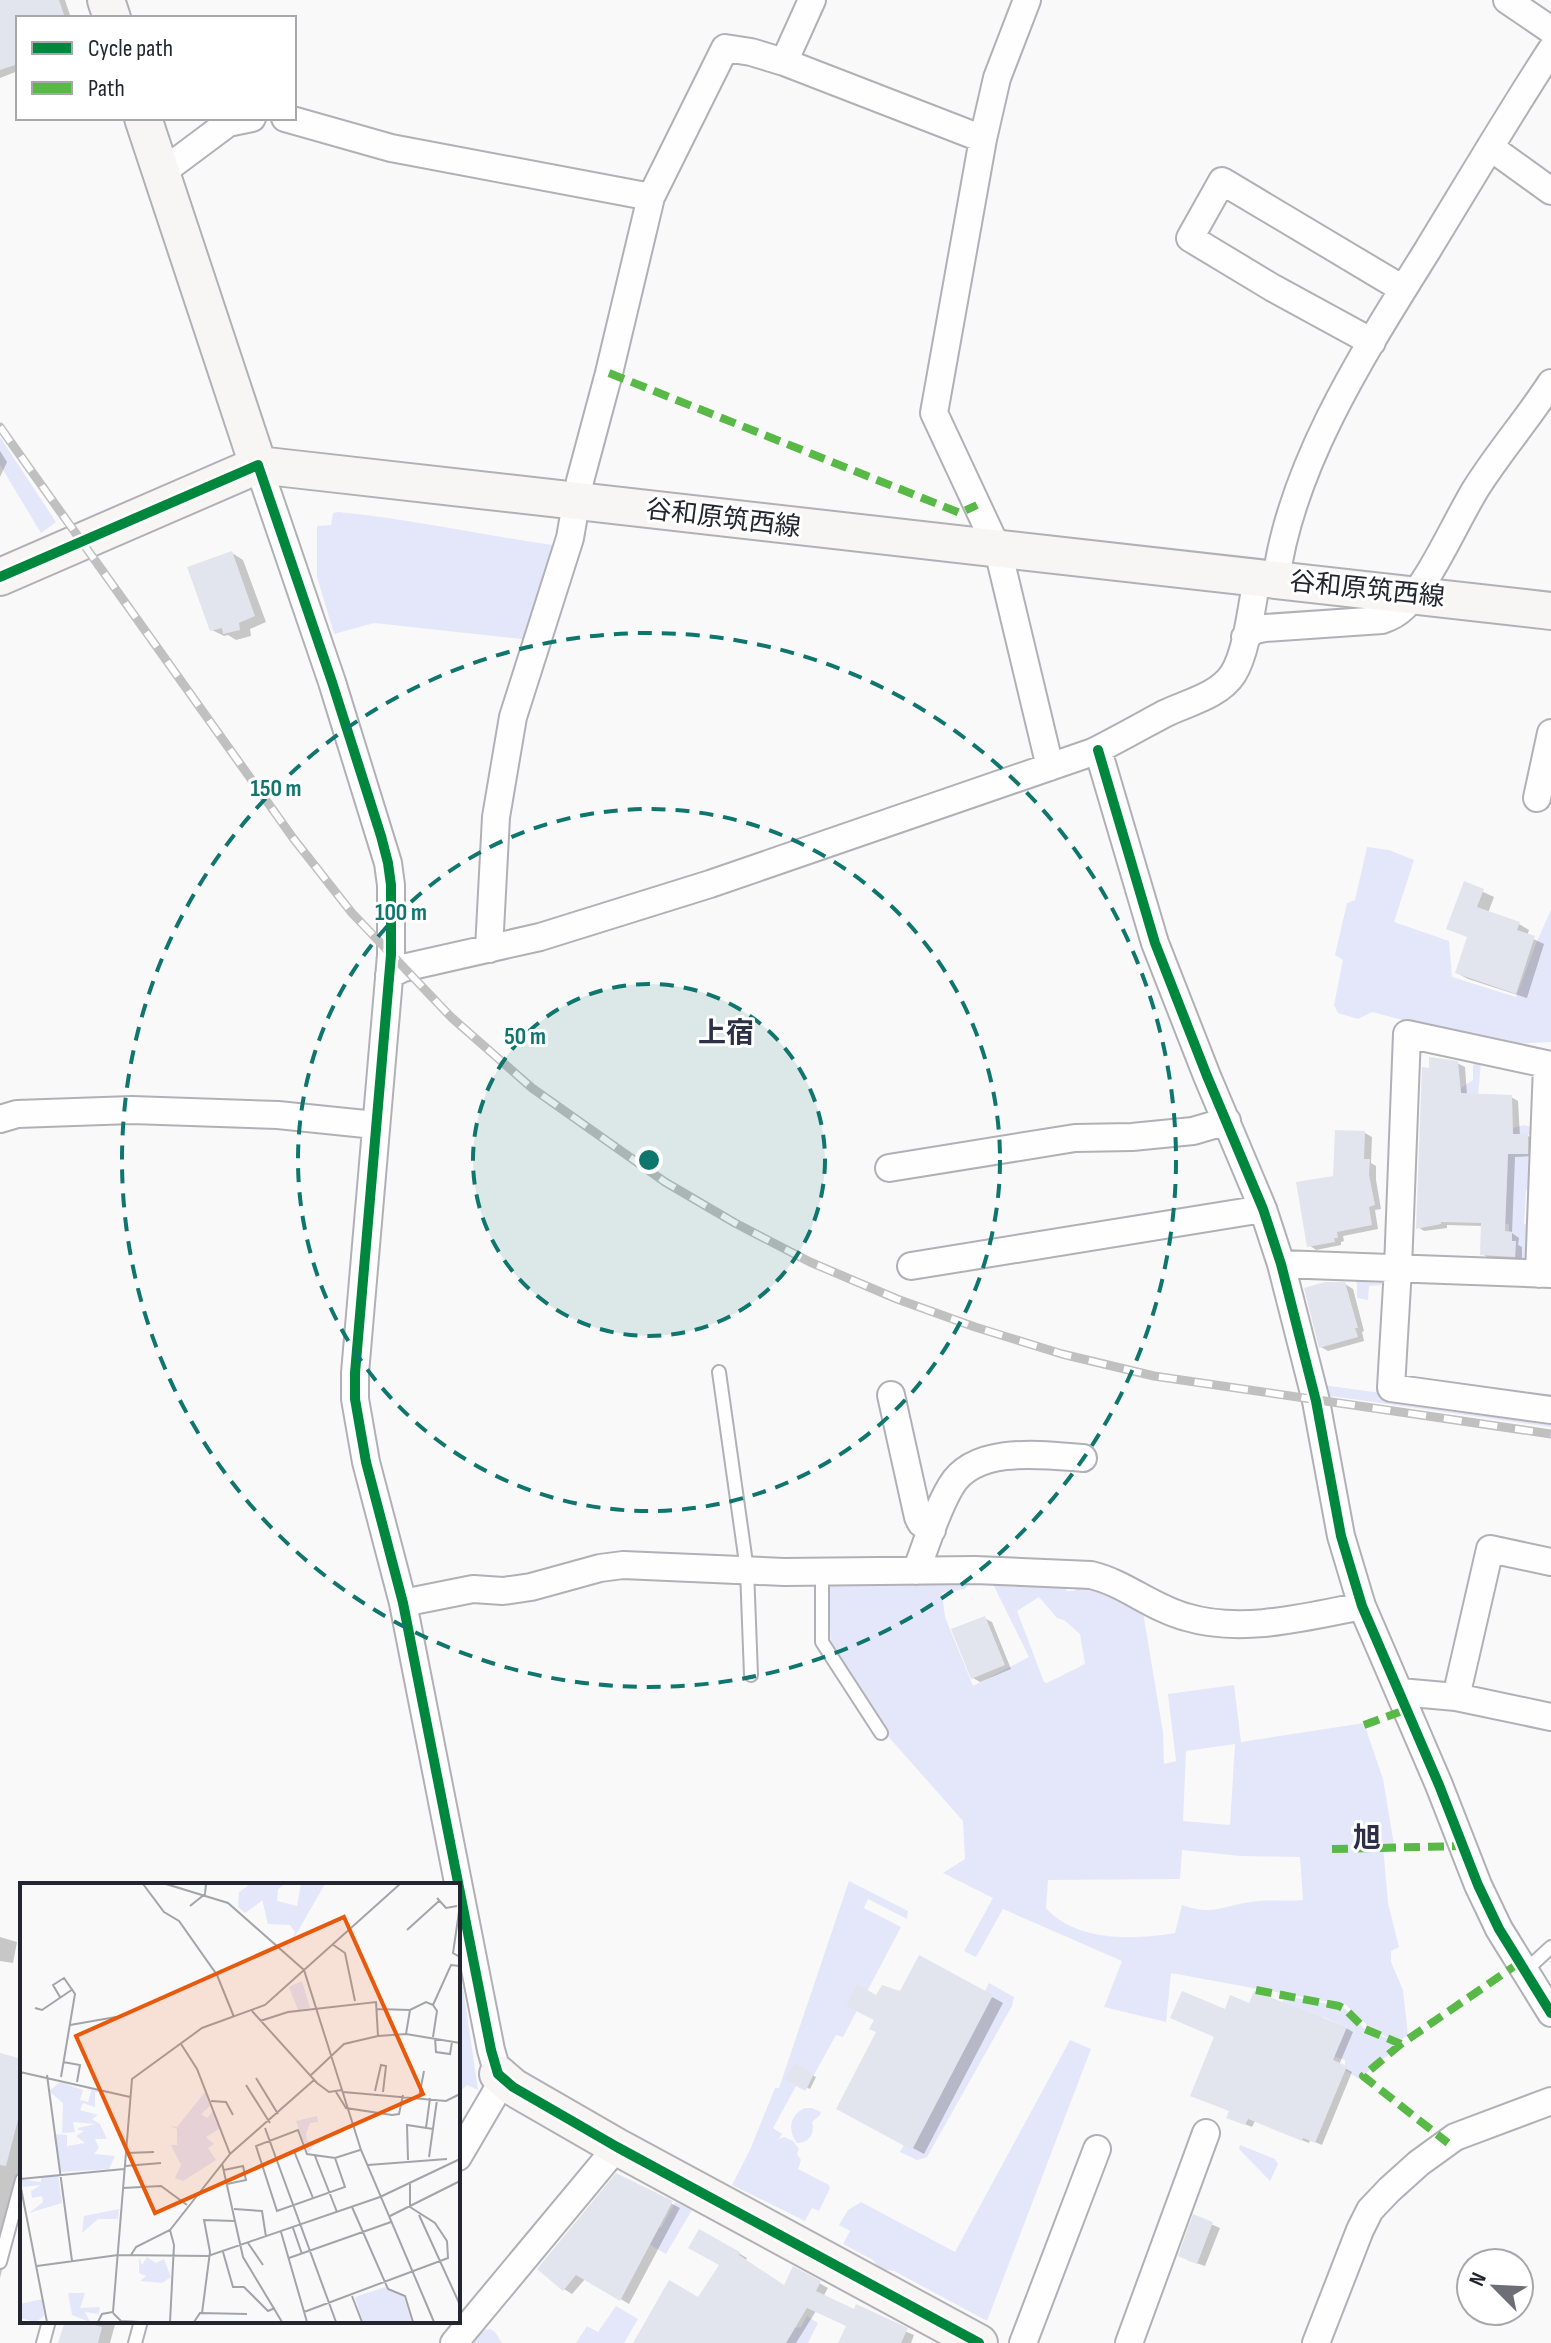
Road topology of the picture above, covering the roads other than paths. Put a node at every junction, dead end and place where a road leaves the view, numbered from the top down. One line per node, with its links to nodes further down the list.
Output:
1 (812, 0): 6 (street)
2 (1027, 0): 10 (street)
3 (1507, 0): 4 (street)
4 (1551, 30)
5 (1551, 50): 11 (street)
6 (784, 62): 10 (street); 14 (street)
7 (144, 120): 12 (main road)
8 (242, 120): 12 (street)
9 (292, 120): 14 (street)
10 (983, 139): 20 (street)
11 (1490, 147): 13 (street); 15 (street)
12 (161, 173): 18 (main road)
13 (1551, 191)
14 (651, 197): 19 (street)
15 (1403, 289): 16 (street); 16 (street)
16 (1372, 342): 22 (street)
17 (1551, 383): 23 (street)
18 (258, 465): 19 (main road, 谷和原筑西線); 21 (main road); 30 (street)
19 (577, 502): 20 (main road, 谷和原筑西線); 31 (street)
20 (998, 550): 22 (main road, 谷和原筑西線); 28 (street)
21 (0, 577)
22 (1267, 579): 23 (main road, 谷和原筑西線); 25 (street)
23 (1413, 595): 24 (main road, 谷和原筑西線); 25 (street)
24 (1551, 611)
25 (1245, 637): 27 (street)
26 (1551, 733): 29 (street)
27 (1098, 750): 28 (street); 36 (street)
28 (1050, 767): 31 (street)
29 (1537, 798)
30 (391, 927): 32 (street); 33 (street)
31 (489, 949): 32 (street)
32 (429, 962): 33 (street)
33 (389, 975): 37 (street)
34 (1549, 1066): 38 (street); 43 (street)
35 (0, 1119): 37 (street)
36 (1227, 1121): 39 (street); 40 (street)
37 (375, 1125): 54 (street)
38 (1548, 1129): 44 (street)
39 (889, 1168)
40 (1263, 1209): 41 (street); 42 (street)
41 (1281, 1264): 43 (street); 55 (street)
42 (911, 1266)
43 (1398, 1268): 44 (street); 47 (street)
44 (1545, 1274)
45 (719, 1372): 51 (lane)
46 (891, 1395): 49 (street)
47 (1551, 1410)
48 (1083, 1458): 49 (street)
49 (932, 1530): 52 (street)
50 (1551, 1562): 58 (street)
51 (747, 1570): 53 (street); 54 (street); 56 (lane)
52 (916, 1571): 53 (street); 55 (street)
53 (822, 1572): 60 (lane)
54 (403, 1603): 61 (street)
55 (1362, 1606): 57 (street)
56 (751, 1675)
57 (1400, 1692): 58 (street); 64 (street)
58 (1456, 1697): 59 (street)
59 (1551, 1717)
60 (881, 1733)
61 (458, 1883)
62 (460, 1893): 66 (street)
63 (1551, 1947): 64 (lane)
64 (1524, 1972): 65 (street)
65 (1551, 2013)
66 (500, 2077): 69 (main road); 71 (street)
67 (1551, 2101): 82 (street)
68 (1206, 2133): 81 (street)
69 (617, 2147): 78 (street); 79 (main road)
70 (1097, 2149): 80 (street)
71 (460, 2153)
72 (20, 2187): 73 (lane)
73 (0, 2262)
74 (48, 2323): 76 (lane)
75 (140, 2323): 77 (lane)
76 (43, 2343)
77 (135, 2343)
78 (454, 2343)
79 (979, 2343)
80 (1023, 2343)
81 (1129, 2343)
82 (1316, 2343)

